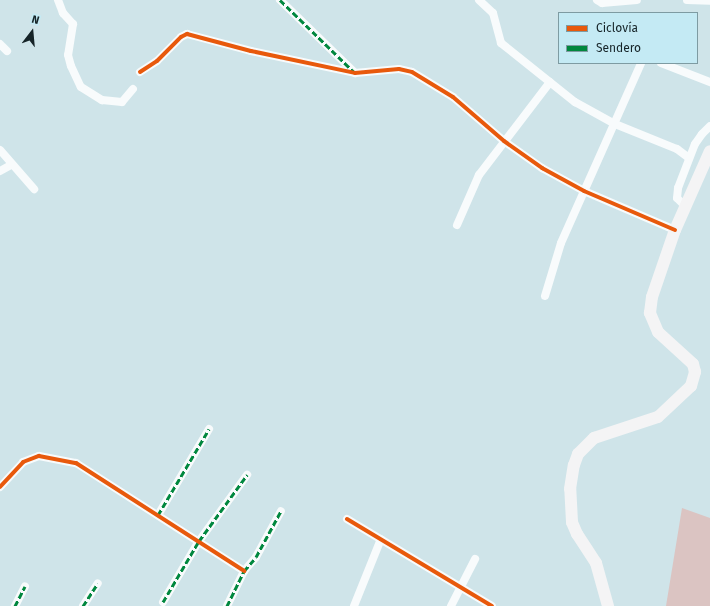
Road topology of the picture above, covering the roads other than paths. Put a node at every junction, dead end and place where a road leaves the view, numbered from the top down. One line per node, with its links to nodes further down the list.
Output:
1 (58, 0): 16 (street)
2 (280, 0): 13 (street)
3 (479, 0): 14 (street)
4 (597, 0): 5 (street)
5 (637, 0)
6 (687, 0): 7 (street)
7 (710, 2)
8 (0, 44): 9 (street)
9 (7, 52)
10 (641, 64): 17 (street)
11 (663, 64): 15 (street)
12 (140, 72): 13 (street)
13 (355, 74): 19 (street)
14 (550, 82): 17 (street); 19 (street)
15 (710, 82)
16 (133, 89)
17 (615, 124): 22 (street); 26 (street)
18 (710, 126): 22 (street)
19 (504, 141): 26 (street); 28 (street)
20 (0, 150): 23 (street)
21 (710, 151): 27 (main road)
22 (689, 158): 27 (street)
23 (11, 164): 24 (street); 25 (street)
24 (0, 171)
25 (34, 189)
26 (584, 191): 29 (street); 30 (street)
27 (685, 206): 29 (main road)
28 (457, 225)
29 (675, 230): 51 (main road)
30 (545, 296)
31 (209, 429): 35 (street)
32 (246, 475): 38 (street)
33 (0, 486): 35 (street)
34 (281, 511): 40 (street)
35 (158, 515): 38 (street)
36 (347, 519): 37 (street)
37 (382, 539): 43 (street); 48 (street)
38 (199, 541): 40 (street); 44 (street)
39 (475, 559): 43 (street)
40 (244, 571): 47 (street)
41 (98, 583): 46 (street)
42 (25, 586): 45 (street)
43 (459, 586): 49 (street); 50 (street)
44 (163, 602)
45 (15, 606)
46 (83, 606)
47 (227, 606)
48 (354, 606)
49 (451, 606)
50 (492, 606)
51 (608, 606)

